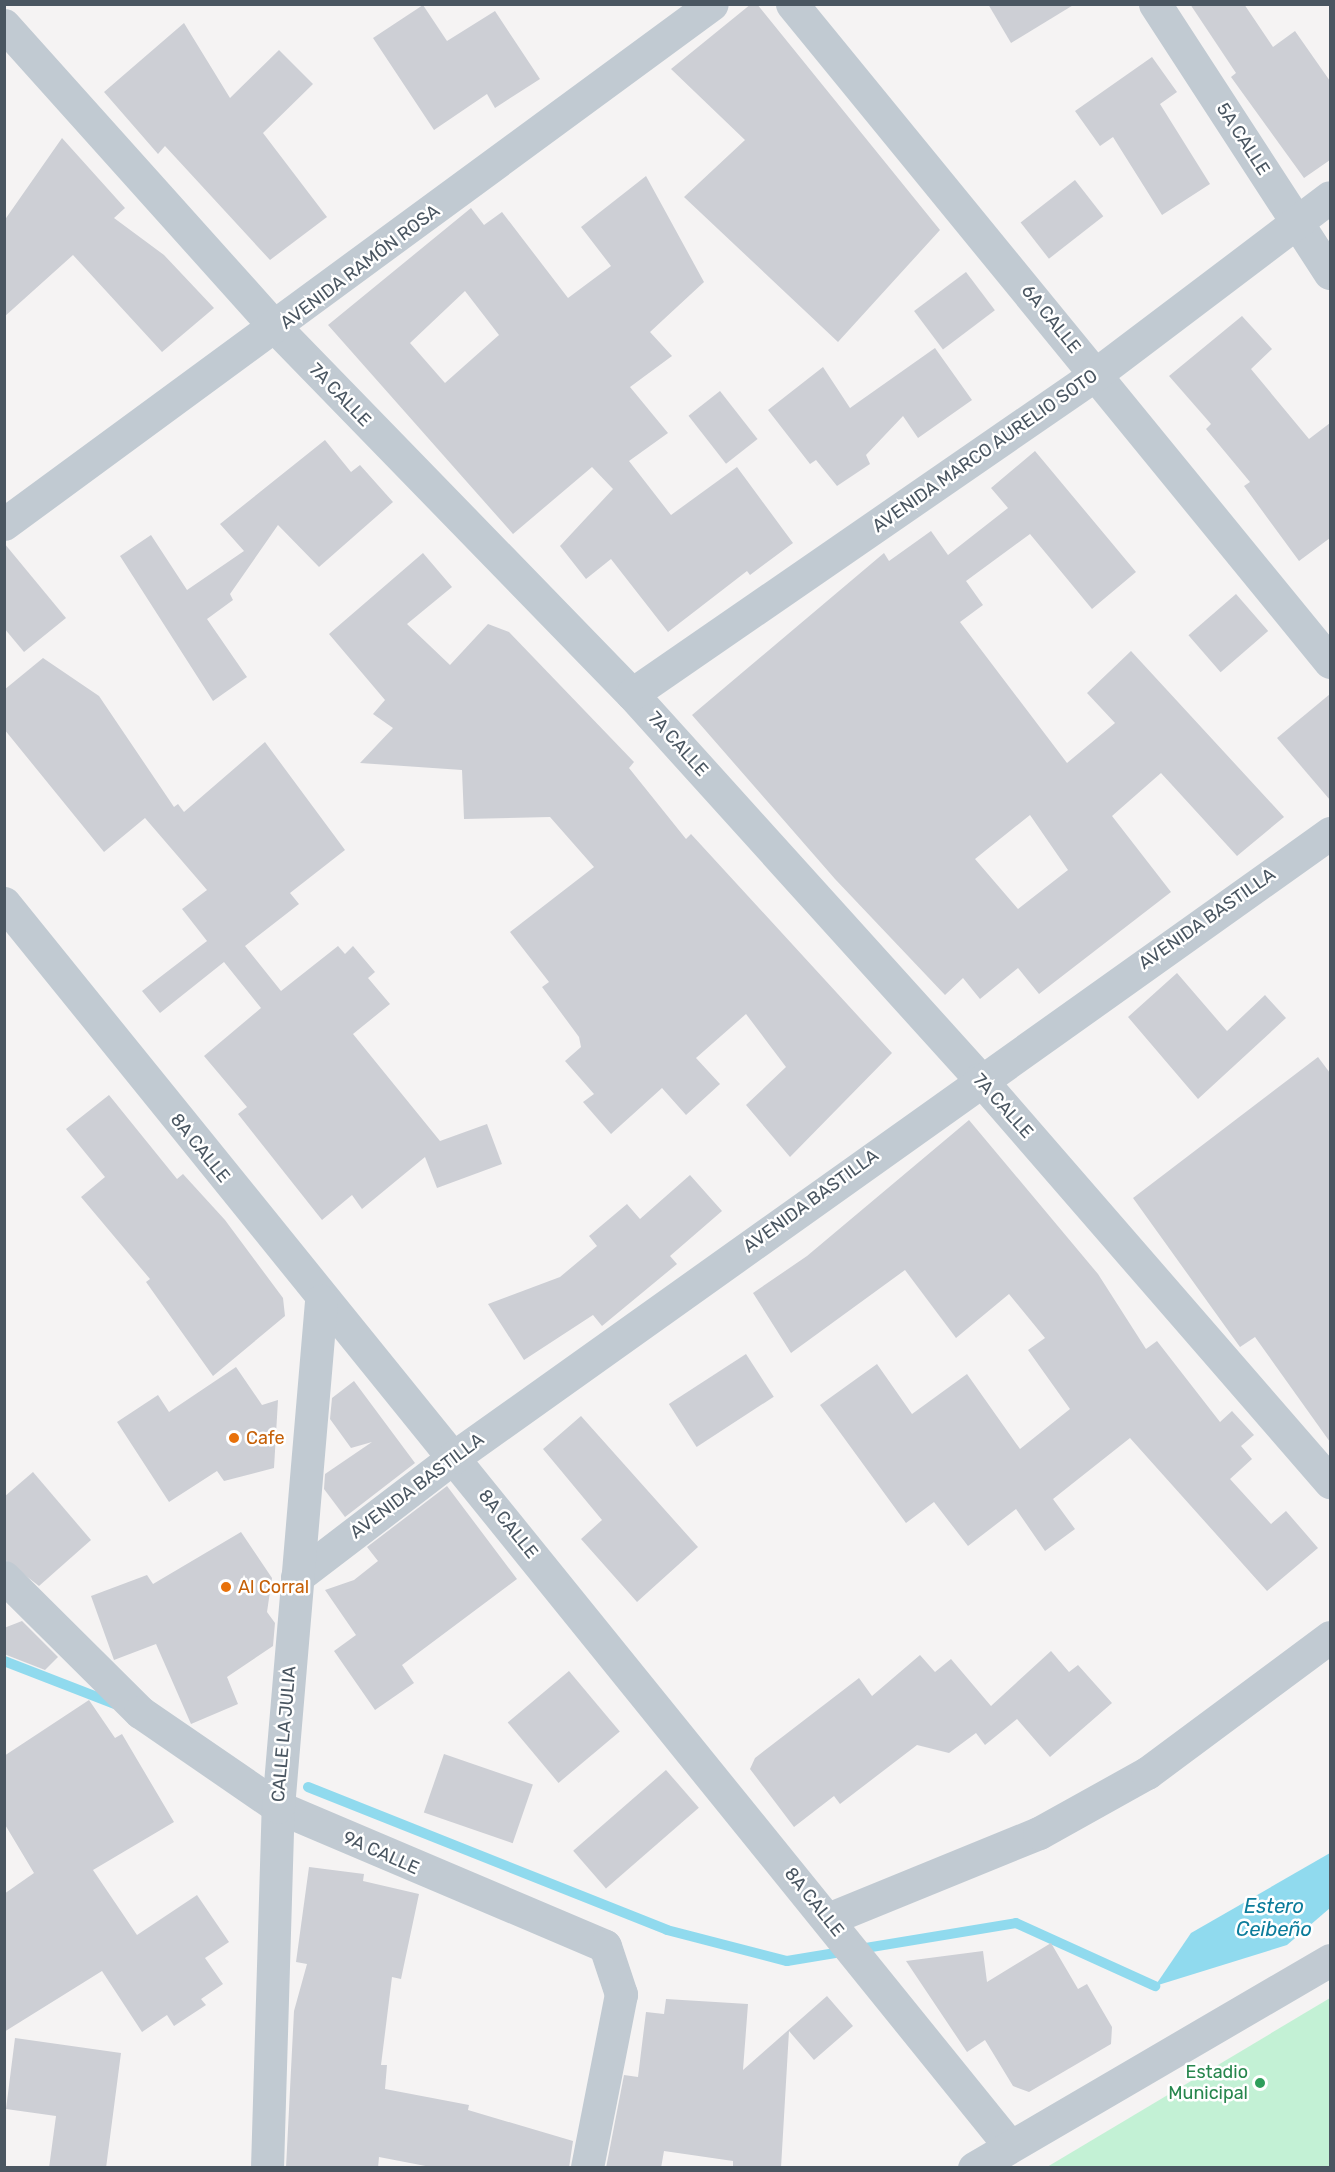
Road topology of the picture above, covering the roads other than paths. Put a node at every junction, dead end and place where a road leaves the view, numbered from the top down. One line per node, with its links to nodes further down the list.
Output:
1 (712, 4): 8 (street, AVENIDA RAMÓN ROSA)
2 (792, 4): 9 (street, 6A CALLE)
3 (1155, 4): 6 (street, 5A CALLE)
4 (4, 25): 8 (street, 7A CALLE)
5 (1330, 197): 6 (street, AVENIDA MARCO AURELIO SOTO)
6 (1297, 220): 7 (street, 5A CALLE); 9 (street, AVENIDA MARCO AURELIO SOTO)
7 (1330, 273)
8 (277, 329): 10 (street, AVENIDA RAMÓN ROSA); 12 (street, 7A CALLE)
9 (1096, 374): 11 (street, 6A CALLE); 12 (street, AVENIDA MARCO AURELIO SOTO)
10 (4, 524)
11 (1330, 662)
12 (632, 694): 15 (street, 7A CALLE)
13 (1330, 833): 15 (street, AVENIDA BASTILLA)
14 (4, 903): 16 (street, 8A CALLE)
15 (980, 1079): 17 (street, AVENIDA BASTILLA); 18 (street, 7A CALLE)
16 (321, 1301): 17 (street, 8A CALLE); 20 (street, CALLE LA JULIA)
17 (454, 1458): 20 (street, AVENIDA BASTILLA); 23 (street, 8A CALLE)
18 (1330, 1482)
19 (4, 1577): 22 (street, 9A CALLE)
20 (297, 1577): 22 (street, CALLE LA JULIA)
21 (1330, 1637): 23 (street)
22 (278, 1806): 26 (street, CALLE LA JULIA); 27 (street, 9A CALLE)
23 (828, 1920): 25 (street, 8A CALLE)
24 (1330, 1960): 25 (street)
25 (1010, 2146): 28 (street)
26 (267, 2168)
27 (587, 2168)
28 (974, 2168)

